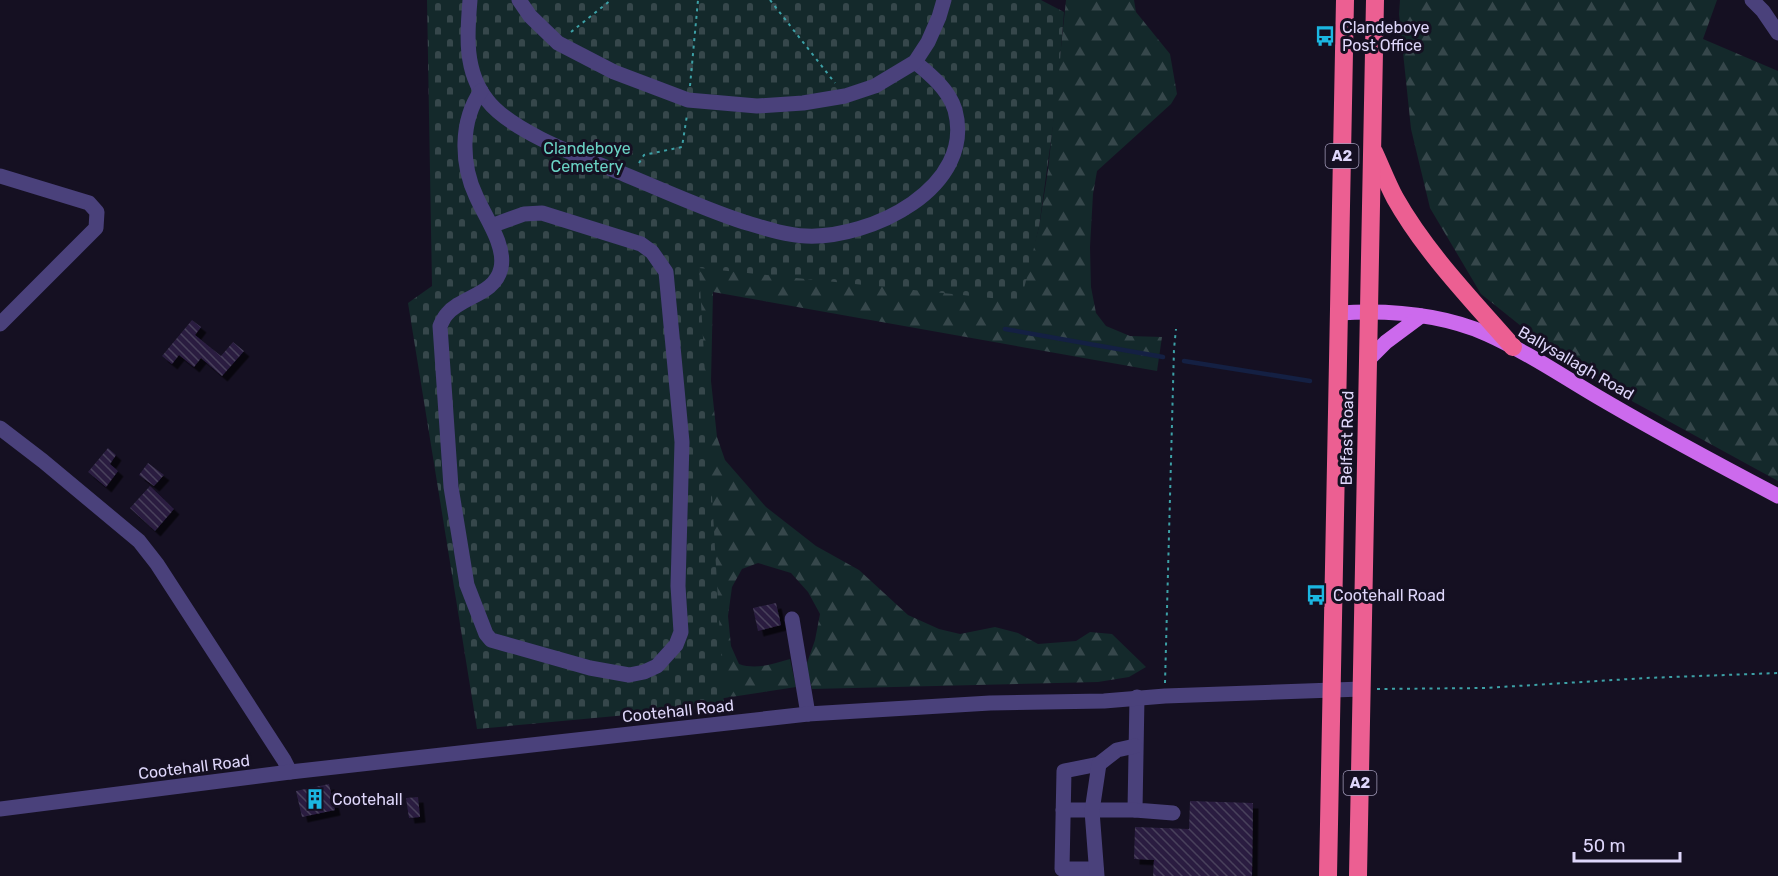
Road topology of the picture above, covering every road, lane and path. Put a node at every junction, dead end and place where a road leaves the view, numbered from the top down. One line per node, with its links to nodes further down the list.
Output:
1 (471, 0): 12 (street)
2 (519, 0): 10 (street)
3 (610, 0): 10 (path)
4 (770, 0): 13 (path)
5 (944, 0): 11 (street)
6 (1345, 0): 18 (highway, Belfast Road / A2)
7 (1375, 0): 14 (highway, Belfast Road / A2)
8 (1752, 0): 9 (street)
9 (1778, 33)
10 (558, 43): 13 (street)
11 (915, 62): 12 (street); 13 (street)
12 (481, 91): 16 (street)
13 (845, 96)
14 (1372, 148): 17 (highway, Belfast Road / A2); 22 (highway)
15 (0, 176): 20 (street)
16 (491, 226): 16 (street)
17 (1368, 311): 18 (main road, Ballysallagh Road); 19 (main road, Ballysallagh Road); 23 (highway, Belfast Road / A2)
18 (1340, 313): 29 (highway, Belfast Road / A2)
19 (1421, 316): 22 (main road, Ballysallagh Road); 23 (main road)
20 (0, 324)
21 (1176, 329): 30 (path)
22 (1513, 347): 25 (main road, Ballysallagh Road)
23 (1368, 360): 28 (highway, Belfast Road / A2)
24 (0, 428): 35 (street)
25 (1778, 496)
26 (792, 620): 32 (street)
27 (1778, 673): 28 (path)
28 (1362, 689): 29 (street, Cootehall Road); 43 (highway, Belfast Road / A2)
29 (1332, 691): 30 (street, Cootehall Road); 42 (highway, Belfast Road / A2)
30 (1165, 696): 31 (street, Cootehall Road)
31 (1137, 698): 32 (street, Cootehall Road); 33 (street)
32 (808, 714): 35 (street, Cootehall Road)
33 (1135, 746): 34 (street); 39 (street)
34 (1099, 764): 37 (street); 38 (street)
35 (290, 772): 36 (street, Cootehall Road)
36 (0, 809)
37 (1063, 810): 38 (street); 41 (street)
38 (1092, 810): 39 (street); 41 (street)
39 (1135, 810): 40 (street)
40 (1173, 813)
41 (1096, 873)
42 (1328, 876)
43 (1358, 876)

